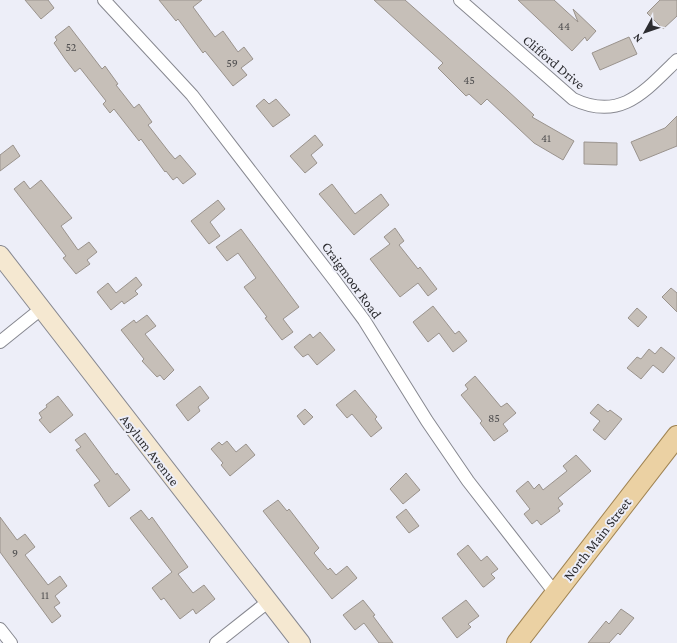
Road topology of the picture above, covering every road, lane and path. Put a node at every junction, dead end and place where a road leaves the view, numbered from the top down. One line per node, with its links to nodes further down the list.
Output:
1 (104, 0): 8 (street, Craigmoor Road)
2 (460, 0): 3 (street, Clifford Drive)
3 (677, 60)
4 (0, 255): 5 (main road, Asylum Avenue)
5 (41, 309): 6 (street); 9 (main road, Asylum Avenue)
6 (0, 342)
7 (677, 436): 8 (main road, North Main Street)
8 (555, 593): 14 (main road, North Main Street)
9 (269, 601): 12 (street); 13 (main road, Asylum Avenue)
10 (0, 629): 11 (street)
11 (11, 643)
12 (216, 643)
13 (302, 643)
14 (517, 643)

